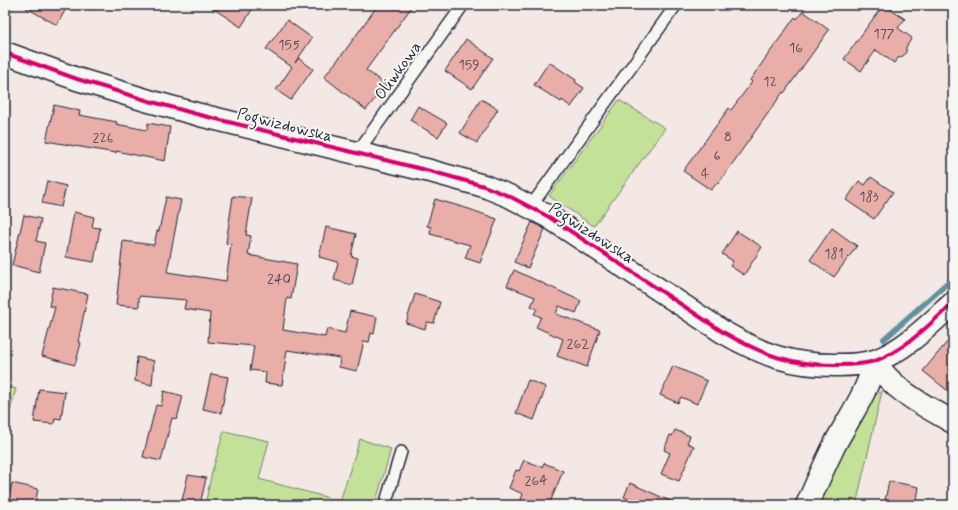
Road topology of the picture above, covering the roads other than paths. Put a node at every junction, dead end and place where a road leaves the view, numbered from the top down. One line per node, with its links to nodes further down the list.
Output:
1 (463, 5): 4 (lane, Oliwkowa)
2 (676, 5): 5 (lane)
3 (5, 53): 4 (street, Pogwizdowska)
4 (356, 154): 5 (street, Pogwizdowska)
5 (531, 206): 7 (street, Pogwizdowska)
6 (953, 303): 7 (street, Pogwizdowska)
7 (874, 361): 8 (street); 11 (street)
8 (953, 422)
9 (401, 452): 10 (lane)
10 (385, 505)
11 (807, 505)

